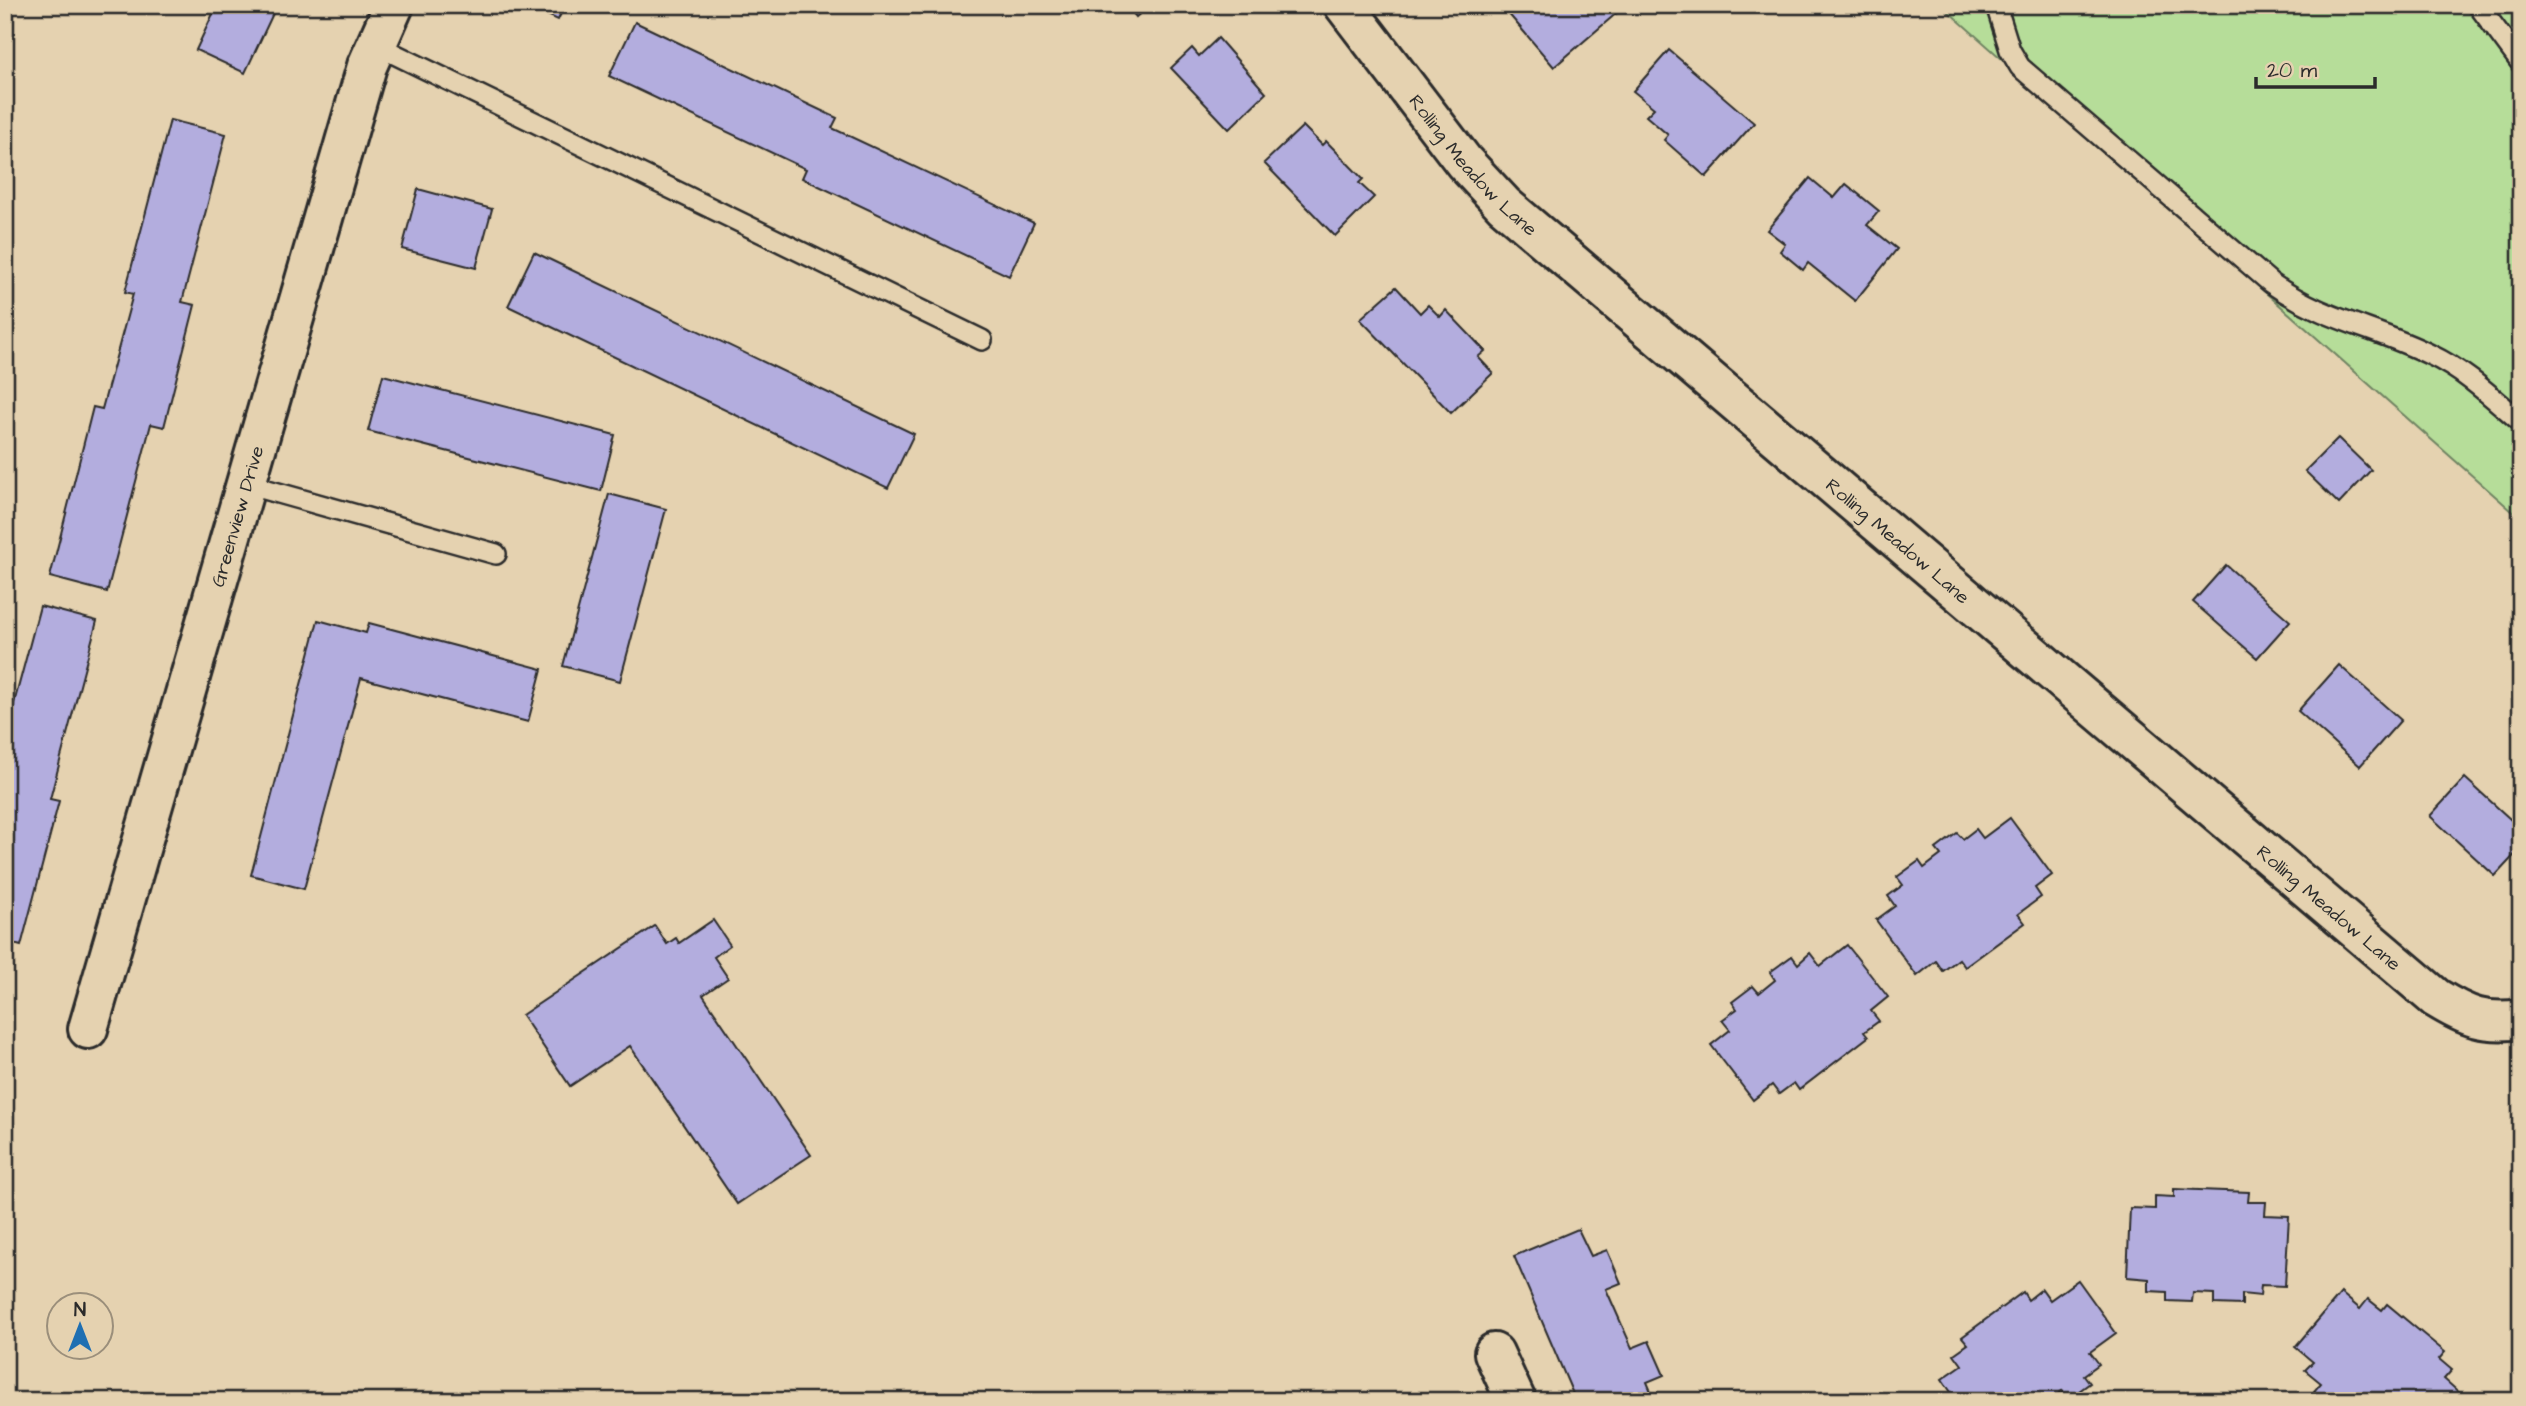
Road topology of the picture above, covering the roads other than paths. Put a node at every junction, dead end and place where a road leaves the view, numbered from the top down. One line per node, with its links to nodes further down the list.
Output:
1 (394, 5): 5 (street, Greenview Drive)
2 (1344, 5): 11 (street, Rolling Meadow Lane)
3 (1996, 5): 8 (lane)
4 (2478, 5): 6 (lane)
5 (376, 44): 7 (lane); 9 (street, Greenview Drive)
6 (2521, 63)
7 (982, 340)
8 (2521, 422)
9 (246, 484): 10 (lane); 12 (street, Greenview Drive)
10 (496, 554)
11 (2509, 1021)
12 (88, 1029)
13 (1494, 1353): 14 (street)
14 (1517, 1401)

